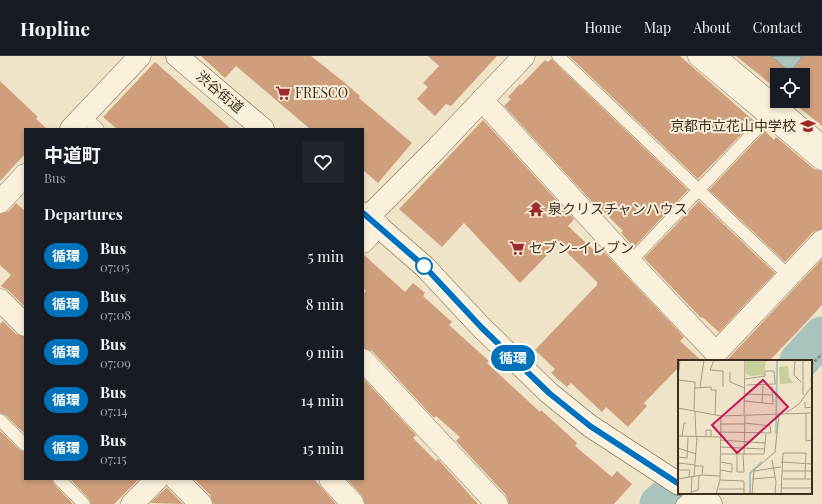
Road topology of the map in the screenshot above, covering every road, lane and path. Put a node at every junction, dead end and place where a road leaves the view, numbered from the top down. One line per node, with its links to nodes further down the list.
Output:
1 (140, 56): 9 (street)
2 (177, 56): 10 (street, 渋谷街道)
3 (524, 56): 7 (street)
4 (558, 56): 14 (lane)
5 (699, 56): 8 (street)
6 (722, 56): 11 (lane)
7 (482, 100): 16 (street); 19 (street)
8 (770, 115): 12 (street); 14 (lane)
9 (84, 125)
10 (262, 128)
11 (822, 140)
12 (822, 159)
13 (23, 182): 15 (street)
14 (700, 191): 19 (lane); 20 (lane)
15 (0, 202)
16 (370, 218): 17 (street); 32 (street)
17 (364, 239)
18 (822, 241): 20 (street)
19 (630, 262): 20 (street)
20 (789, 276)
21 (0, 300): 22 (street)
22 (24, 324)
23 (822, 354): 25 (path)
24 (364, 361): 37 (street)
25 (812, 364)
26 (0, 420): 27 (lane)
27 (24, 444)
28 (60, 480): 33 (lane)
29 (156, 480): 34 (street)
30 (177, 480): 35 (street)
31 (331, 480): 36 (street)
32 (678, 485)
33 (84, 504)
34 (132, 504)
35 (201, 504)
36 (353, 504)
37 (497, 504)

